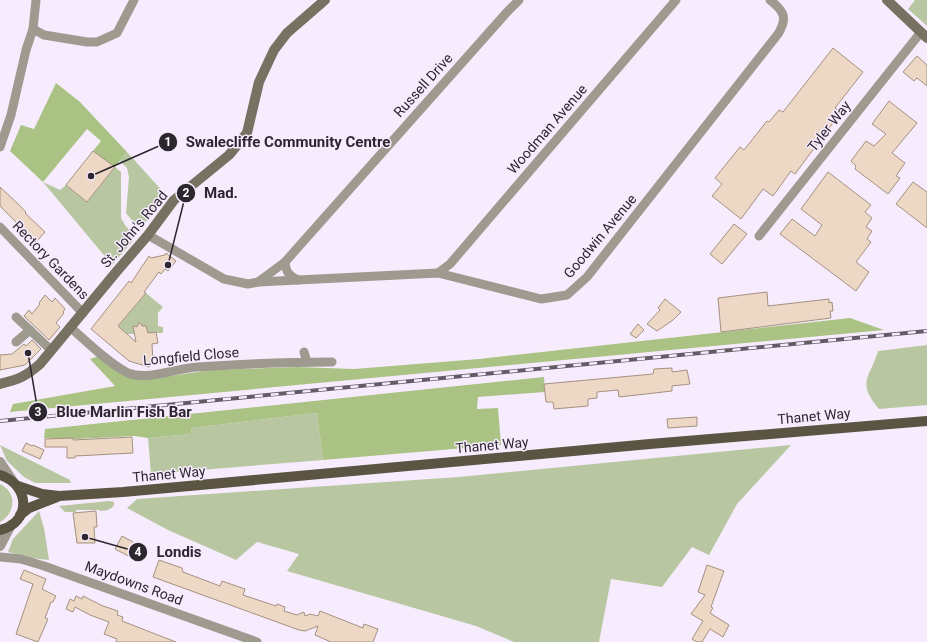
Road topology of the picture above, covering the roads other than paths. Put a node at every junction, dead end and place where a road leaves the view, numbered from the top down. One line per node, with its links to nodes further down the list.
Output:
1 (36, 0): 8 (street)
2 (134, 0): 8 (street)
3 (325, 0): 12 (main road, St. John's Road)
4 (519, 0): 14 (street, Russell Drive)
5 (676, 0): 15 (street, Woodman Avenue)
6 (770, 0): 15 (street, Goodwin Avenue)
7 (888, 0): 9 (main road)
8 (33, 29): 10 (street)
9 (924, 35): 13 (street, Tyler Way)
10 (0, 146)
11 (0, 227): 18 (street, Rectory Gardens)
12 (148, 235): 17 (street, Goodwin Avenue); 18 (main road, St. John's Road)
13 (760, 236)
14 (285, 262): 16 (street); 17 (street, Russell Drive)
15 (438, 273): 16 (street, Goodwin Avenue)
16 (299, 280): 17 (street, Goodwin Avenue)
17 (258, 282)
18 (83, 313): 20 (main road, St. John's Road)
19 (16, 317): 21 (street)
20 (70, 327): 23 (main road, St. John's Road); 25 (street, Longfield Close)
21 (30, 330): 22 (street); 23 (street)
22 (16, 342)
23 (51, 350): 27 (main road, St. John's Road)
24 (304, 352): 25 (street)
25 (307, 362): 26 (street, Longfield Close)
26 (332, 362)
27 (0, 384)
28 (927, 420): 32 (main road, Thanet Way)
29 (0, 462): 31 (street)
30 (0, 475): 31 (main road, Thanet Way)
31 (15, 483): 32 (main road, Thanet Way); 33 (main road)
32 (59, 496): 33 (main road, Thanet Way)
33 (20, 515): 34 (main road, Thanet Way)
34 (11, 525): 35 (main road); 36 (street)
35 (0, 530)
36 (0, 546)
37 (0, 557): 38 (street, Maydowns Road)
38 (257, 642)

